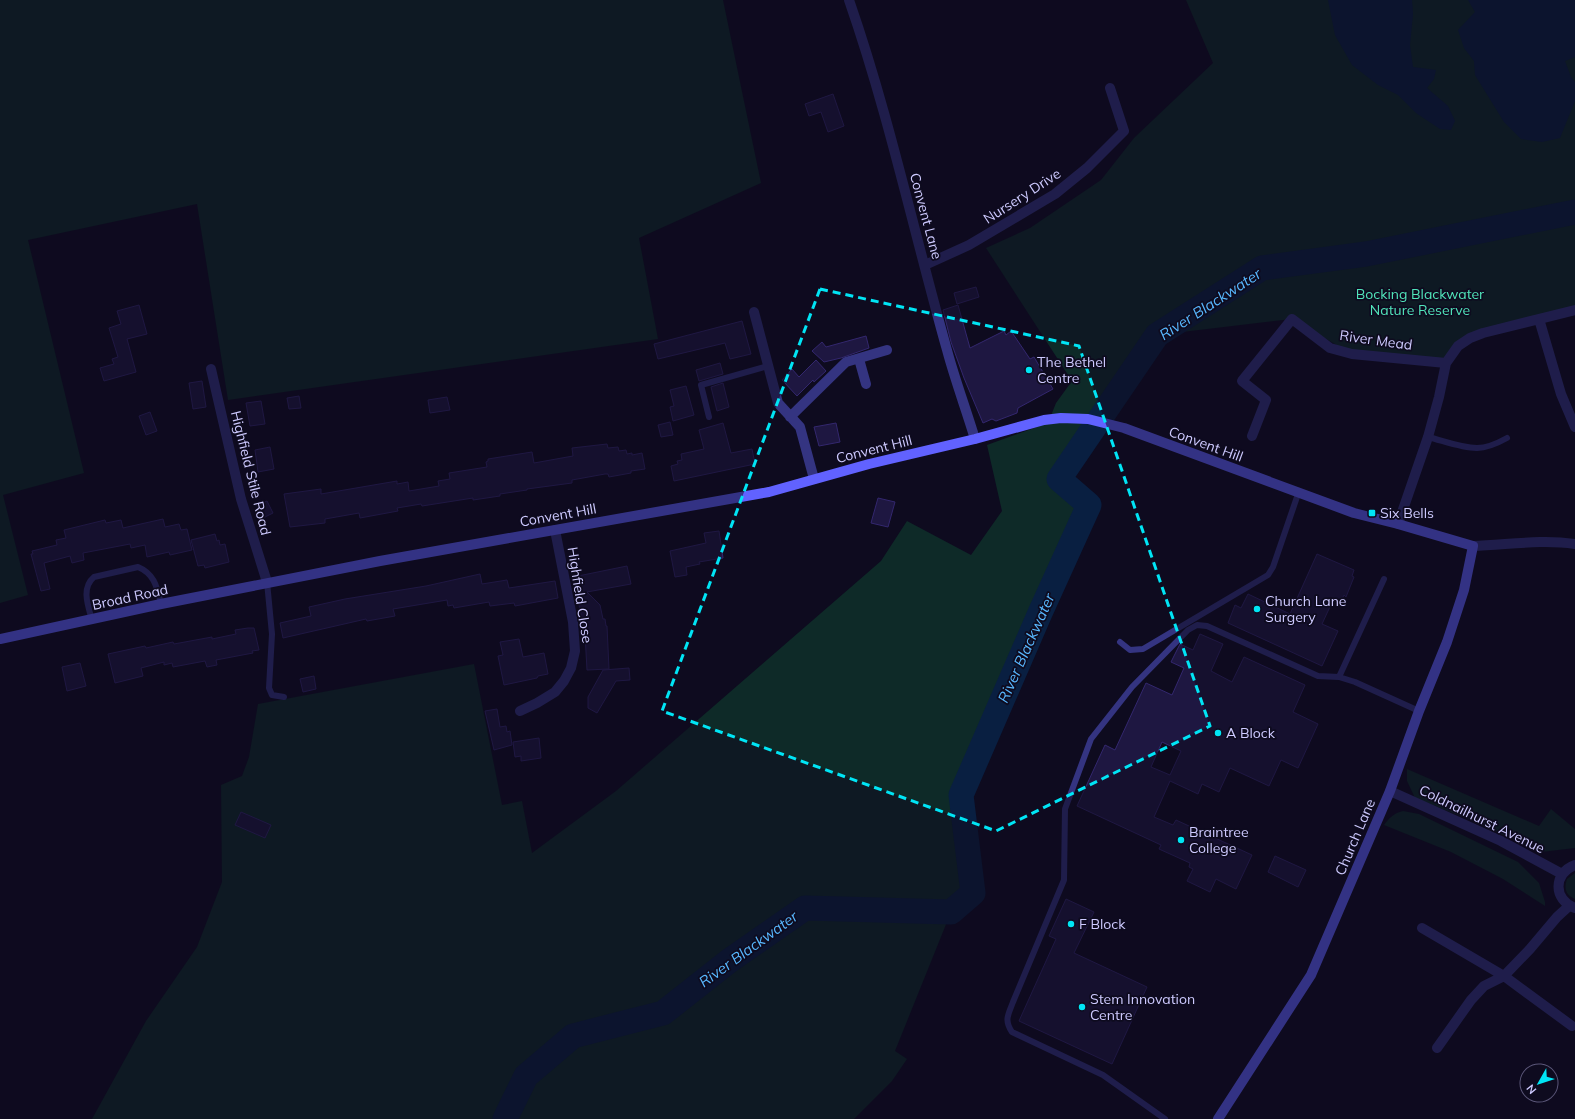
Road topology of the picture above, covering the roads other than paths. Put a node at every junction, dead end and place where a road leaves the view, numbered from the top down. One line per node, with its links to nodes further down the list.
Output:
1 (850, 0): 3 (street, Convent Lane)
2 (1110, 88): 3 (street, Nursery Drive)
3 (925, 265): 19 (street, Convent Lane)
4 (1575, 310): 6 (street)
5 (754, 312): 10 (street)
6 (1539, 319): 9 (street); 15 (street)
7 (887, 350): 8 (street)
8 (859, 359): 12 (street); 14 (street)
9 (1446, 363): 16 (street, River Mead); 17 (street)
10 (768, 366): 13 (lane); 14 (street)
11 (212, 369): 27 (street, Highfield Stile Road)
12 (866, 384)
13 (709, 417)
14 (790, 417): 20 (street)
15 (1575, 427)
16 (1252, 436)
17 (1428, 437): 18 (lane); 22 (street)
18 (1507, 438)
19 (975, 439): 20 (main road, Convent Hill); 21 (main road, Convent Hill)
20 (814, 479): 23 (main road, Convent Hill)
21 (1298, 494): 22 (main road, Convent Hill); 31 (lane)
22 (1398, 524): 25 (main road, Convent Hill)
23 (555, 530): 27 (main road, Convent Hill); 34 (street, Highfield Close)
24 (1575, 544): 25 (street)
25 (1473, 546): 35 (main road, Church Lane)
26 (1384, 579): 32 (lane)
27 (267, 582): 28 (main road, Broad Road); 33 (lane)
28 (161, 604): 29 (main road, Broad Road); 29 (lane)
29 (92, 620): 30 (main road, Broad Road)
30 (0, 639)
31 (1120, 642)
32 (1339, 677): 35 (lane); 44 (lane)
33 (284, 696)
34 (520, 711)
35 (1419, 711): 36 (main road, Church Lane)
36 (1390, 791): 38 (street, Coldnailhurst Avenue); 45 (main road, Church Lane)
37 (1575, 865): 38 (street)
38 (1562, 874): 39 (street)
39 (1572, 907): 41 (street)
40 (1422, 928): 41 (street)
41 (1504, 976): 42 (street); 43 (street)
42 (1572, 1026)
43 (1436, 1048)
44 (1165, 1119)
45 (1218, 1119)

